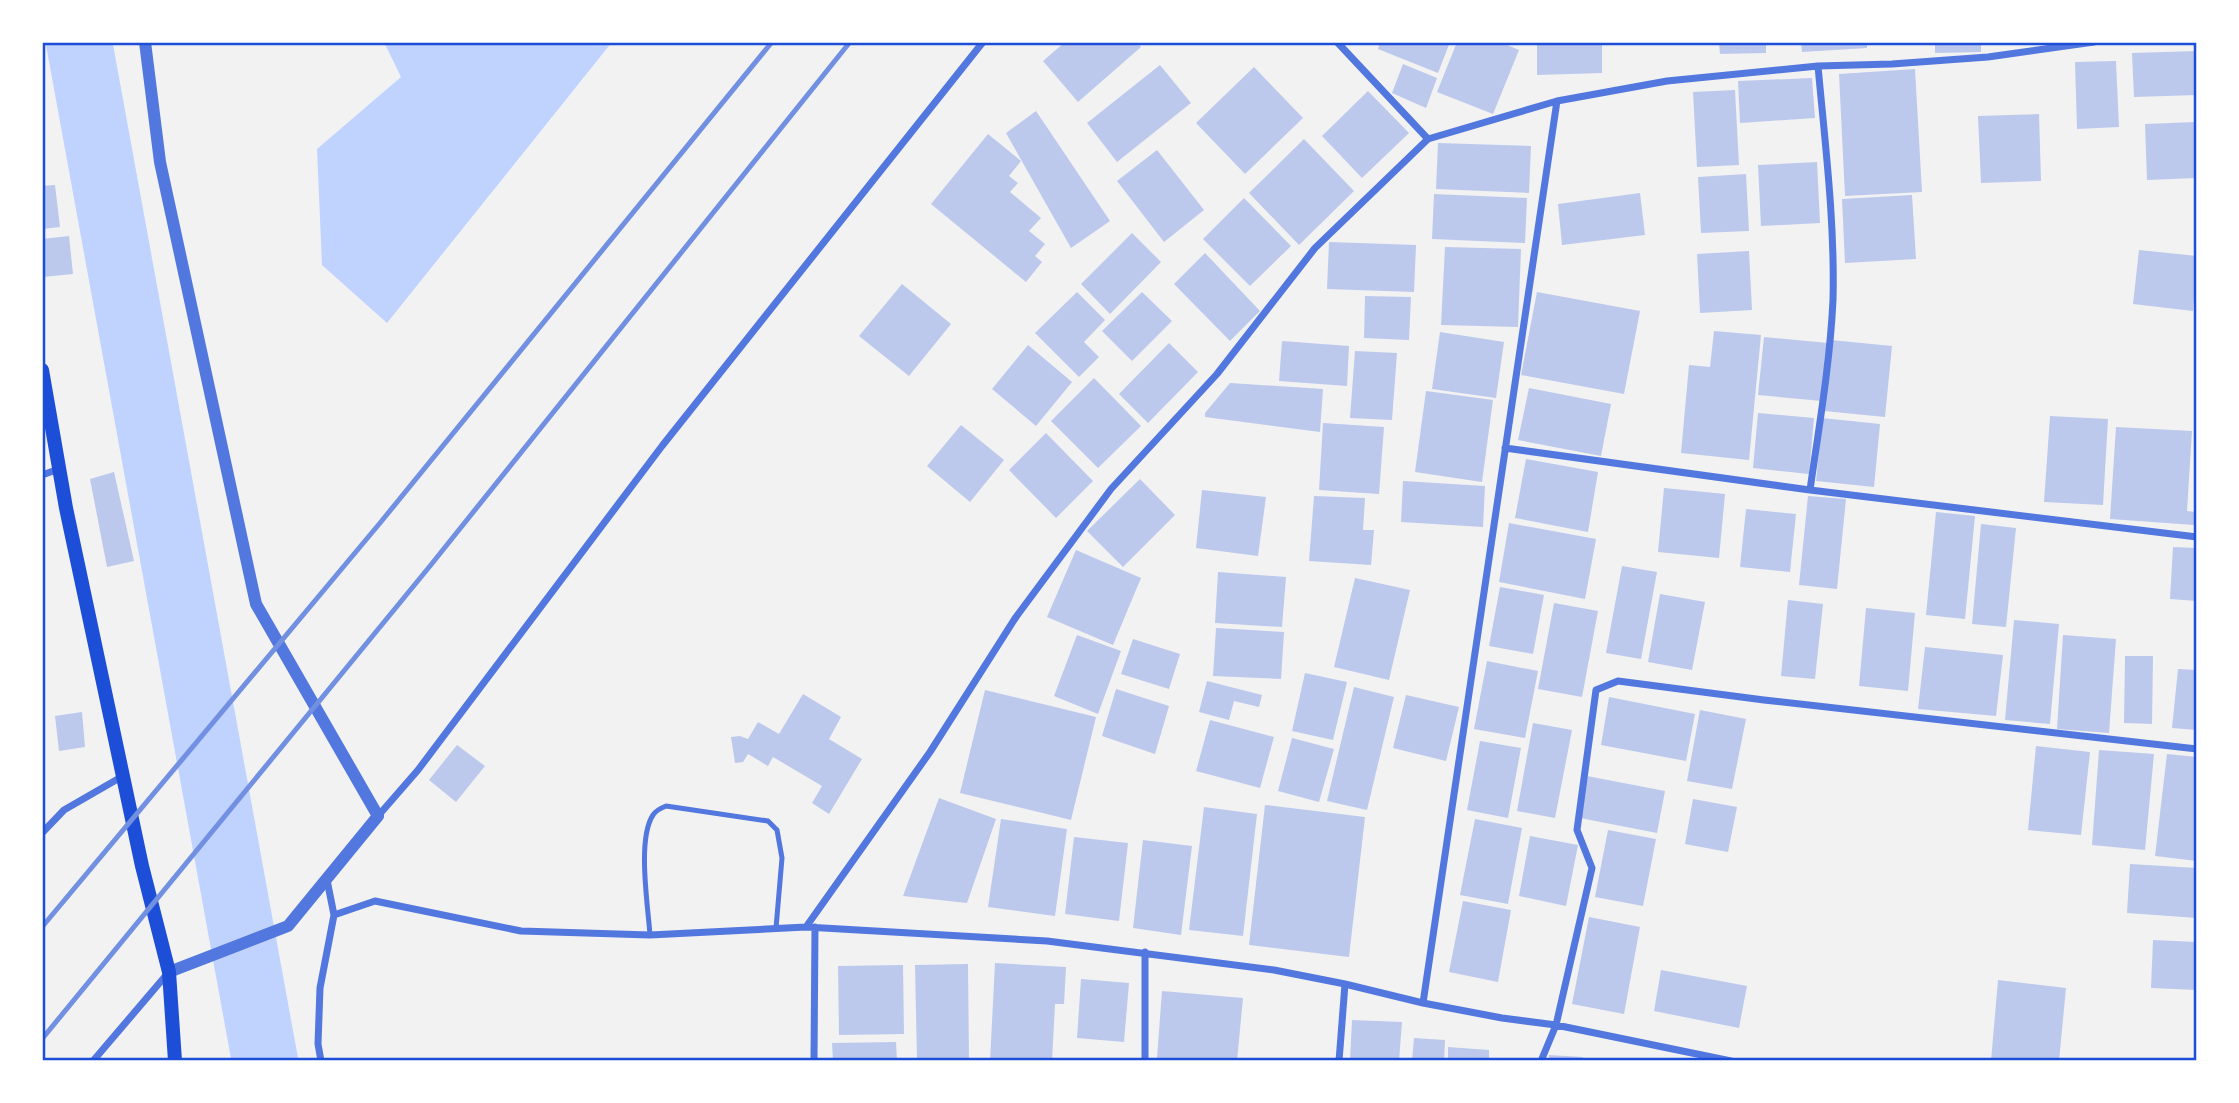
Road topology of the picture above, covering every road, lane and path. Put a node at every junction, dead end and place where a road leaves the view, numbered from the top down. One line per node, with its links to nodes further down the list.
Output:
1 (145, 42): 16 (street)
2 (983, 42): 16 (street)
3 (1337, 42): 7 (street)
4 (2094, 42): 5 (street)
5 (1818, 66): 6 (street); 12 (street)
6 (1557, 101): 7 (street); 9 (street)
7 (1428, 139): 20 (street)
8 (42, 370): 10 (main road)
9 (1506, 448): 12 (street); 27 (street)
10 (59, 469): 11 (street); 15 (main road)
11 (42, 474)
12 (1810, 490): 13 (street)
13 (2197, 537)
14 (2197, 749): 28 (street)
15 (124, 775): 17 (street); 25 (main road)
16 (378, 816): 18 (street)
17 (42, 834)
18 (327, 880): 19 (street); 25 (street)
19 (334, 915): 23 (street); 31 (street)
20 (806, 927): 21 (street); 22 (street)
21 (815, 927): 24 (street); 32 (street)
22 (776, 928): 23 (street); 23 (lane)
23 (650, 935)
24 (1144, 952): 26 (street); 33 (street)
25 (169, 972): 29 (street); 30 (main road)
26 (1345, 984): 27 (street); 34 (street)
27 (1423, 1003): 28 (street)
28 (1556, 1025): 35 (street); 36 (street)
29 (93, 1061)
30 (175, 1061)
31 (321, 1061)
32 (814, 1061)
33 (1145, 1061)
34 (1339, 1061)
35 (1541, 1061)
36 (1731, 1061)

